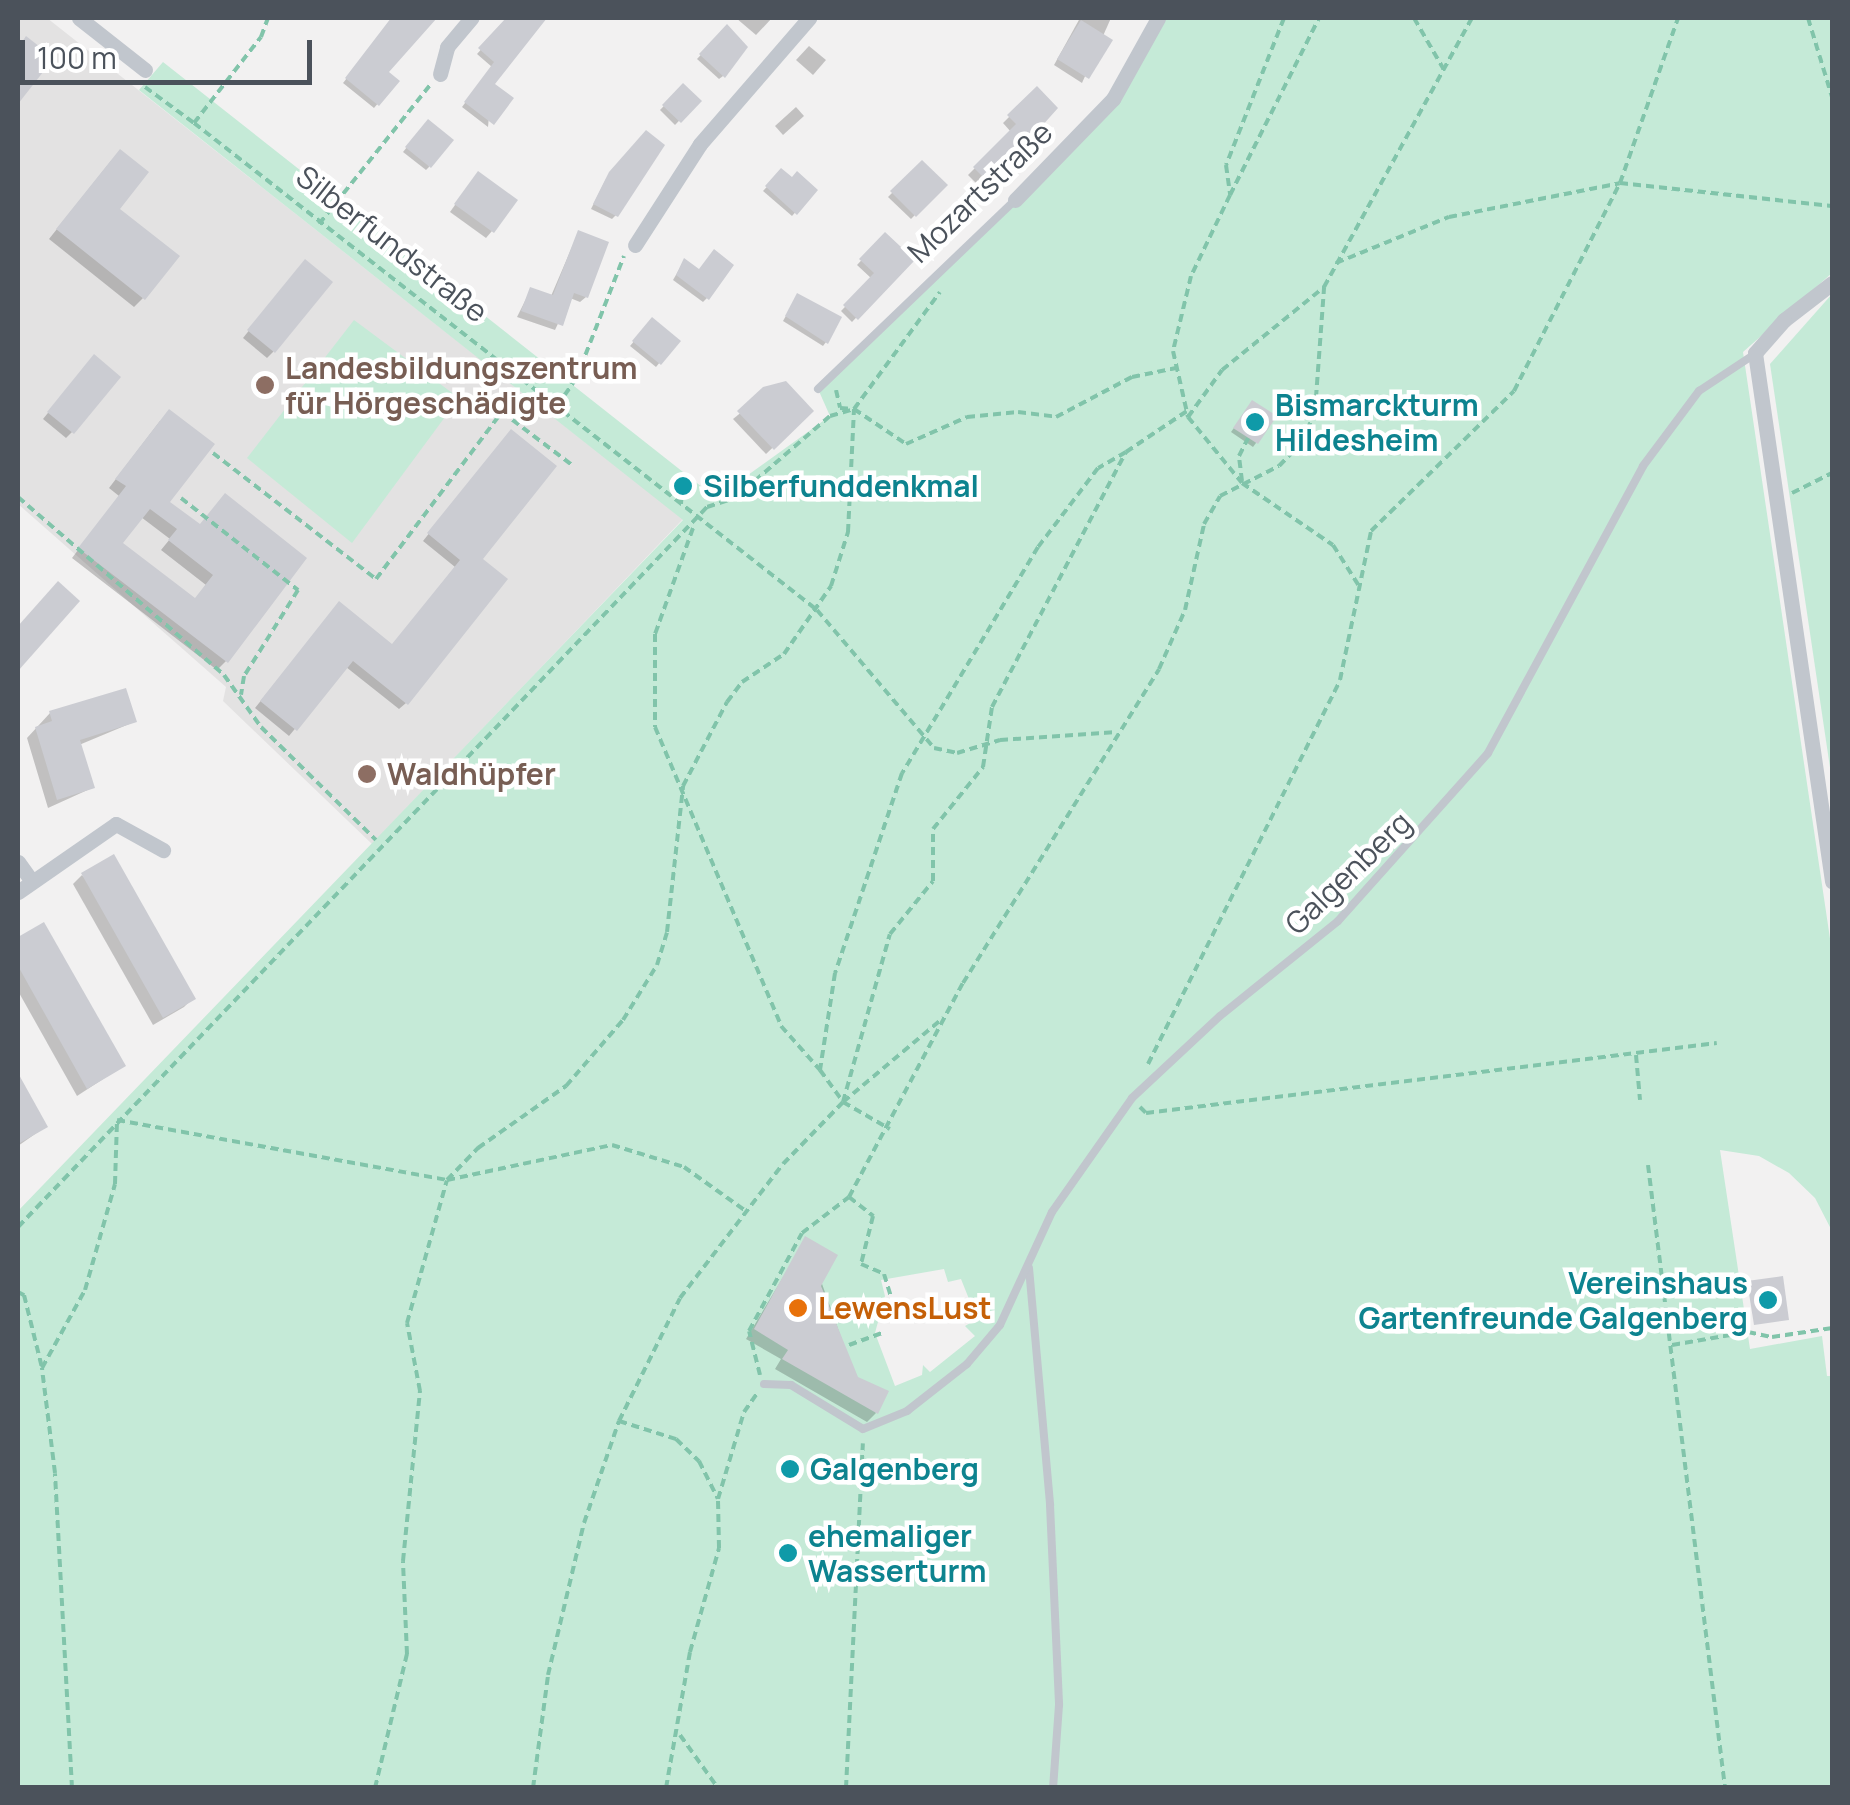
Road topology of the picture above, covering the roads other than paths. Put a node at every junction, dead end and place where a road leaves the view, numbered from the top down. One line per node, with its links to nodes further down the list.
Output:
1 (80, 18): 6 (street)
2 (471, 18): 5 (street)
3 (809, 18): 8 (street)
4 (1158, 18): 7 (street, Mozartstraße)
5 (440, 74)
6 (141, 75)
7 (1015, 200): 11 (lane, Mozartstraße)
8 (635, 244)
9 (1832, 283): 10 (street)
10 (1756, 353): 15 (street); 17 (lane, Galgenberg)
11 (818, 390)
12 (163, 850): 14 (street)
13 (18, 862): 14 (street)
14 (31, 880): 16 (street)
15 (1832, 881)
16 (18, 892)
17 (1029, 1268): 18 (lane, Galgenberg); 19 (lane)
18 (764, 1384)
19 (1053, 1788)

